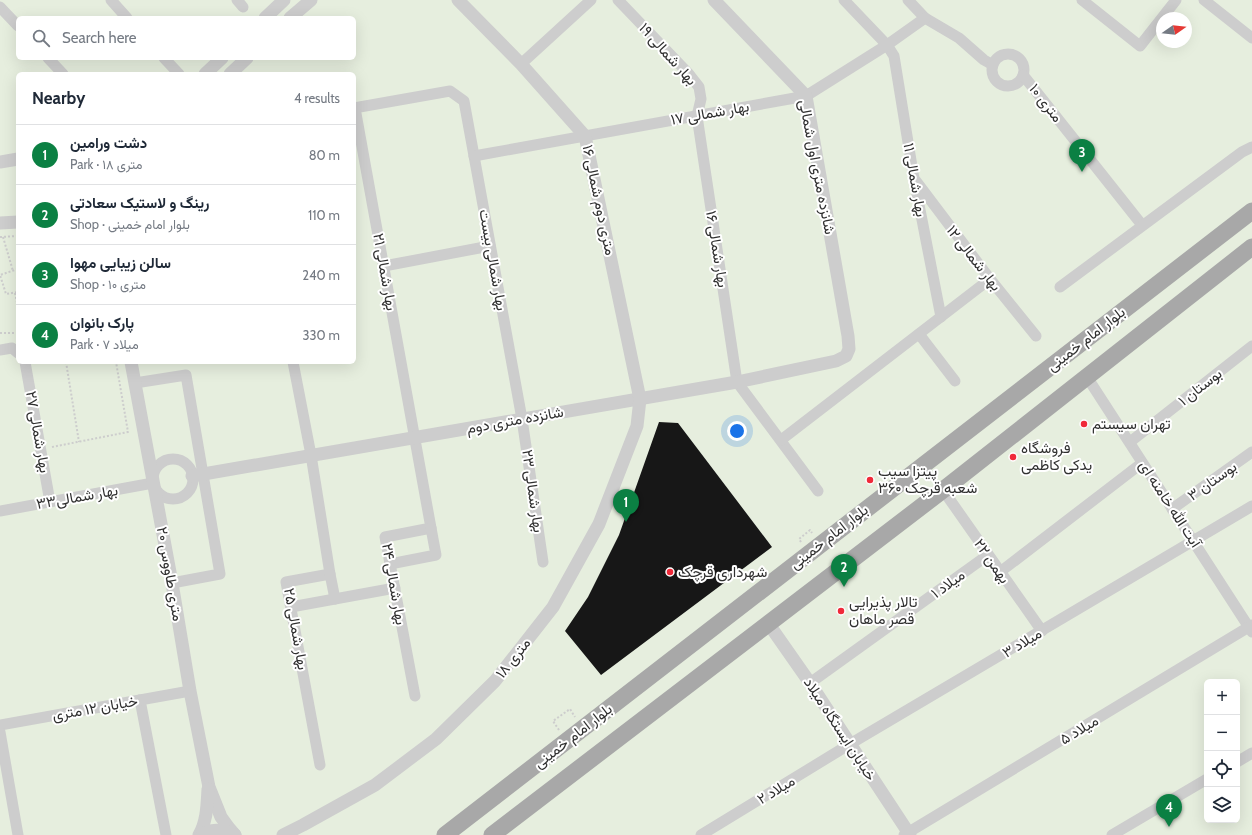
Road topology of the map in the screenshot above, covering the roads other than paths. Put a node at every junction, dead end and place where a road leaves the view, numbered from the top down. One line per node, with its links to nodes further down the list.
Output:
1 (6, 0): 14 (street)
2 (111, 0): 15 (street)
3 (284, 0): 16 (street)
4 (310, 0): 17 (street)
5 (458, 0): 26 (street, ۱۶ متری دوم شمالی)
6 (590, 0): 26 (street)
7 (618, 0): 36 (street, بهار شمالی ۱۹)
8 (714, 0): 33 (street, شانزده متری اول شمالی)
9 (844, 0): 21 (street, بهار شمالی ۱۱)
10 (908, 0): 18 (street)
11 (1082, 0): 12 (street)
12 (1176, 0)
13 (1204, 0): 20 (street)
14 (0, 6): 19 (street)
15 (125, 16)
16 (267, 16)
17 (292, 16)
18 (925, 18): 21 (street, بهار شمالی ۱۷); 27 (street)
19 (16, 24)
20 (1252, 38)
21 (887, 45): 33 (street, بهار شمالی ۱۷); 42 (street, بهار شمالی ۱۱)
22 (50, 60): 28 (street)
23 (166, 60): 29 (street)
24 (220, 60): 30 (street)
25 (245, 60): 31 (street)
26 (521, 64): 37 (street, ۱۶ متری دوم شمالی)
27 (992, 65): 32 (street); 32 (street)
28 (61, 72)
29 (177, 72)
30 (207, 72)
31 (232, 72)
32 (1023, 75): 46 (street, ۱۰ متری)
33 (806, 96): 36 (street, بهار شمالی ۱۷); 58 (street, شانزده متری اول شمالی)
34 (356, 108): 39 (street, بهار شمالی بیست)
35 (356, 113): 49 (street, بهار شمالی ۲۱)
36 (698, 116): 37 (street, بهار شمالی ۱۷); 64 (street, بهار شمالی ۱۶)
37 (585, 136): 39 (street, بهار شمالی ۱۷); 66 (street, ۱۶ متری دوم شمالی)
38 (1252, 147): 46 (street)
39 (474, 156): 47 (street, بهار شمالی بیست)
40 (16, 160): 41 (street)
41 (0, 162)
42 (914, 179): 50 (street, بهار شمالی ۱۲); 52 (street, بهار شمالی ۱۱)
43 (1252, 210): 115 (main road, بلوار امام خمینی)
44 (16, 222): 45 (street)
45 (0, 223)
46 (1142, 225): 51 (street)
47 (490, 246): 49 (street); 67 (street, بهار شمالی بیست)
48 (1250, 251): 62 (main road, بلوار امام خمینی)
49 (384, 266): 68 (street, بهار شمالی ۲۱)
50 (990, 279): 52 (street); 54 (street, بهار شمالی ۱۲)
51 (1060, 287)
52 (941, 317): 53 (street)
53 (919, 334): 63 (street); 69 (street)
54 (1036, 336)
55 (1252, 346): 70 (street, بوستان ۱)
56 (0, 350): 57 (street)
57 (16, 351)
58 (836, 362): 64 (street, شانزده متری دوم)
59 (25, 364): 78 (street, بهار شمالی ۲۷)
60 (131, 364): 65 (street, ۲۰ متری طاووس)
61 (293, 364): 72 (street)
62 (1087, 377): 70 (street, آیت الله خامنه ای); 76 (main road, بلوار امام خمینی)
63 (954, 381)
64 (737, 382): 66 (street, شانزده متری دوم); 69 (street)
65 (135, 383): 74 (street); 75 (street, ۲۰ متری طاووس)
66 (640, 399): 67 (street, شانزده متری دوم); 114 (street, ۱۸ متری)
67 (522, 419): 68 (street, شانزده متری دوم); 85 (street, بهار شمالی ۲۳)
68 (415, 437): 72 (street, شانزده متری دوم); 82 (street)
69 (781, 440): 77 (street)
70 (1130, 442): 73 (street, آیت الله خامنه ای)
71 (1252, 452): 80 (street, بوستان ۳)
72 (311, 455): 74 (street, شانزده متری دوم); 88 (street)
73 (1142, 462): 80 (street, آیت الله خامنه ای); 87 (street)
74 (198, 475): 75 (street); 75 (street); 89 (street)
75 (153, 483): 78 (street, بهار شمالی۳۳); 89 (street, ۲۰ متری طاووس)
76 (943, 490): 84 (street, ۲۲ بهمن); 93 (main road, بلوار امام خمینی)
77 (818, 491)
78 (50, 502): 81 (street, بهار شمالی۳۳)
79 (1252, 506): 83 (street, میلاد ۳)
80 (1172, 509): 83 (street, آیت الله خامنه ای)
81 (0, 511)
82 (431, 528): 86 (street); 86 (street, بهار شمالی ۲۴)
83 (1193, 541): 94 (street, آیت الله خامنه ای); 95 (street, میلاد ۳)
84 (988, 556): 87 (street, ۲۲ بهمن); 96 (street, میلاد ۱)
85 (543, 562)
86 (390, 564): 90 (street, بهار شمالی ۲۴)
87 (1000, 572): 95 (street, ۲۲ بهمن)
88 (330, 574): 91 (street); 92 (street, بهار شمالی ۲۵)
89 (172, 582): 97 (street, ۲۰ متری طاووس)
90 (394, 588): 91 (street); 98 (street, بهار شمالی ۲۴)
91 (335, 599): 92 (street)
92 (291, 607): 105 (street, بهار شمالی ۲۵)
93 (768, 623): 96 (street, خیابان ایستگاه میلاد); 116 (main road, بلوار امام خمینی)
94 (1251, 628): 108 (street, میلاد ۵)
95 (1042, 631): 102 (street, میلاد ۳)
96 (810, 682): 102 (street, خیابان ایستگاه میلاد)
97 (190, 690): 99 (street, خیابان ۱۲ متری); 107 (street, ۲۰ متری طاووس)
98 (415, 696)
99 (140, 700): 100 (street, خیابان ۱۲ متری); 110 (street)
100 (0, 726)
101 (0, 732): 109 (street)
102 (850, 744): 108 (street, خیابان ایستگاه میلاد); 117 (street, میلاد ۲)
103 (1252, 753): 104 (street)
104 (1240, 760)
105 (320, 765)
106 (1204, 781): 118 (street)
107 (208, 787): 111 (street, ۲۰ متری طاووس); 113 (street, ۲۰ متری طاووس)
108 (908, 834)
109 (18, 835)
110 (166, 835)
111 (199, 835)
112 (202, 835): 113 (street)
113 (235, 835)
114 (283, 835)
115 (445, 835)
116 (492, 835)
117 (701, 835)
118 (1112, 835)

